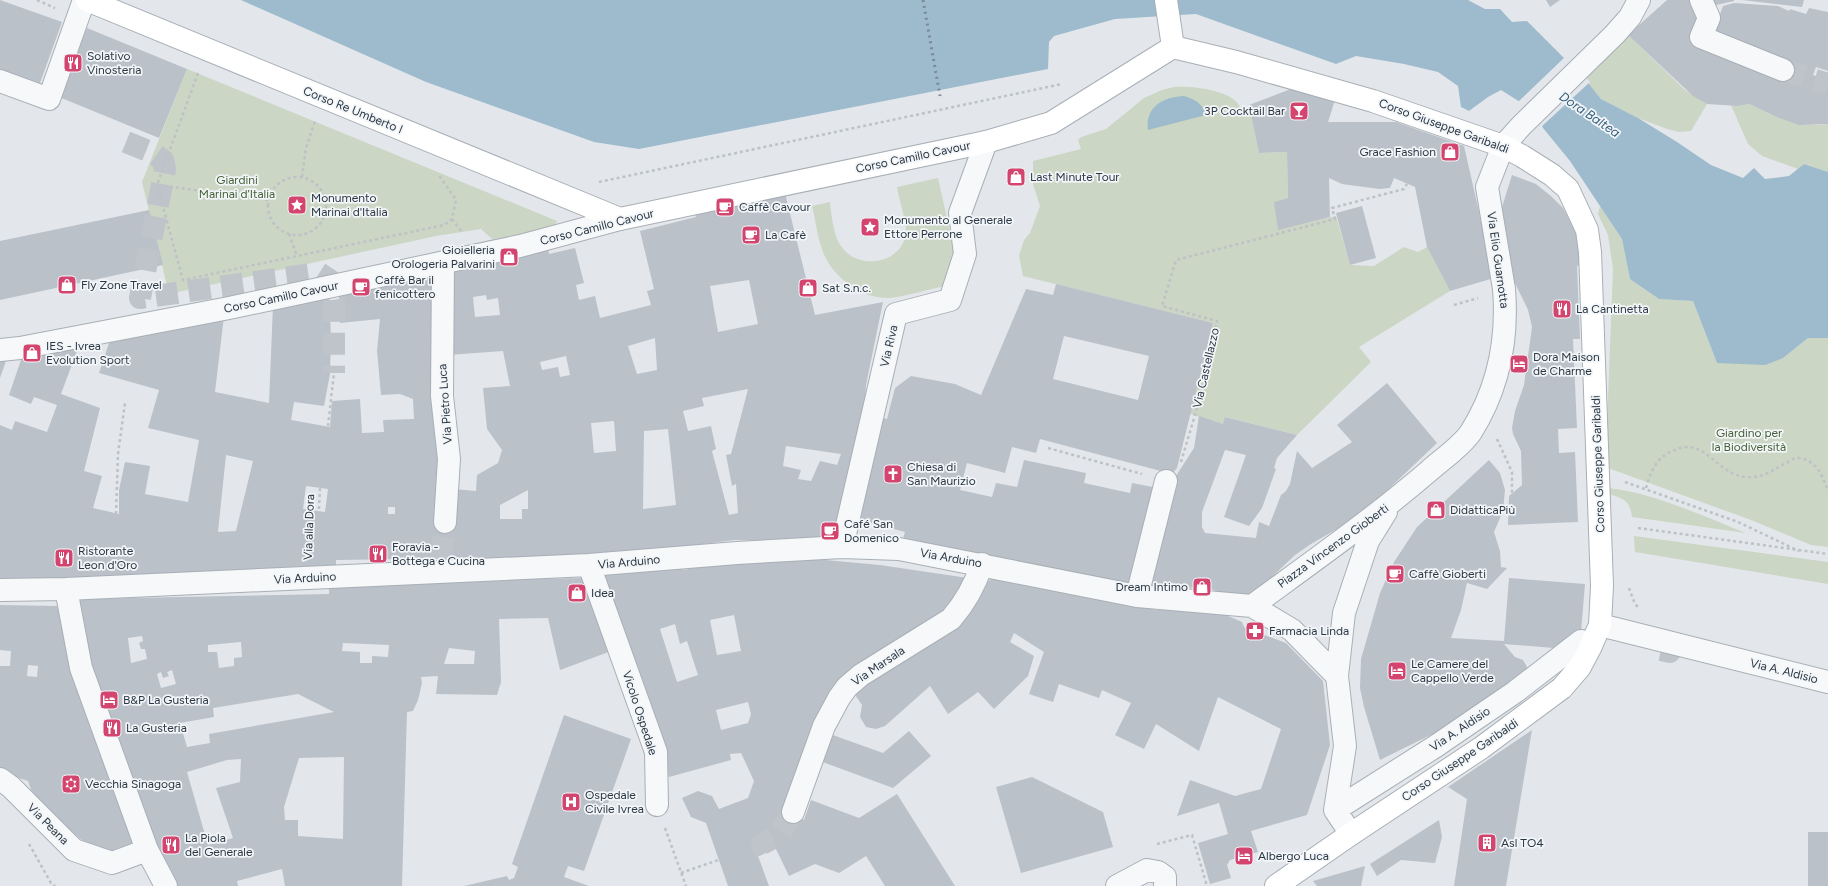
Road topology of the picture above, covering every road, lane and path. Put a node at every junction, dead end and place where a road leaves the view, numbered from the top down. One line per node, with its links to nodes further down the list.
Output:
1 (85, 0): 8 (street); 19 (main road, Corso Re Umberto I)
2 (1166, 0): 5 (main road)
3 (1639, 0): 12 (street)
4 (1701, 0): 7 (street)
5 (1173, 47): 11 (main road, Corso Camillo Cavour); 12 (main road, Corso Giuseppe Garibaldi)
6 (200, 67): 17 (path)
7 (1783, 70)
8 (0, 81)
9 (1066, 83): 15 (path)
10 (317, 114): 14 (path)
11 (986, 142): 19 (main road, Corso Camillo Cavour); 41 (street, Via Riva)
12 (1503, 146): 28 (street, Via Elio Guarnotta); 53 (main road, Corso Giuseppe Garibaldi)
13 (433, 170): 21 (path)
14 (302, 177): 18 (path); 20 (path)
15 (591, 184)
16 (1407, 184): 31 (path, Via Castellazzo)
17 (157, 185): 18 (path); 21 (path)
18 (268, 200): 20 (path)
19 (620, 219): 22 (street, Corso Camillo Cavour)
20 (288, 233): 21 (path)
21 (297, 256)
22 (443, 263): 25 (street, Corso Camillo Cavour); 39 (street, Via Pietro Luca)
23 (1485, 296): 24 (path)
24 (1454, 305)
25 (0, 350)
26 (334, 373): 29 (path)
27 (125, 403): 38 (path)
28 (1480, 415): 36 (street, Via Elio Guarnotta); 37 (path)
29 (328, 426)
30 (1048, 448): 31 (path)
31 (1166, 481): 50 (street)
32 (1617, 481): 34 (path)
33 (320, 488): 43 (path, Via alla Dora)
34 (1646, 488): 35 (path); 42 (path)
35 (1828, 490)
36 (1392, 503): 51 (street, Piazza Vincenzo Gioberti); 55 (street, Piazza Vincenzo Gioberti)
37 (1578, 503)
38 (116, 514)
39 (445, 522)
40 (1638, 528): 42 (path)
41 (842, 547): 45 (street, Via Arduino); 46 (street, Via Arduino)
42 (1799, 550): 44 (path)
43 (317, 554)
44 (1828, 554)
45 (982, 564): 50 (street, Via Arduino); 60 (street, Via Marsala)
46 (589, 565): 48 (street, Via Arduino); 58 (street, Vicolo Ospedale)
47 (1629, 585): 52 (path)
48 (66, 589): 49 (street, Via Arduino); 62 (street)
49 (0, 590)
50 (1137, 596): 51 (street, Via Arduino)
51 (1252, 606): 55 (street)
52 (1641, 609)
53 (1600, 625): 56 (street, Via A. Aldisio); 61 (main road, Corso Giuseppe Garibaldi)
54 (1582, 641): 59 (street, Via A. Aldisio)
55 (1337, 676): 59 (street)
56 (1828, 682)
57 (0, 779): 62 (street, Via Peana)
58 (657, 805): 64 (path)
59 (1335, 810): 61 (street)
60 (794, 812)
61 (1351, 834): 69 (main road, Corso Giuseppe Garibaldi)
62 (148, 850): 66 (street)
63 (718, 860): 64 (path)
64 (681, 873): 67 (path)
65 (1120, 884): 68 (street)
66 (166, 886)
67 (686, 886)
68 (1165, 886)
69 (1276, 886)

